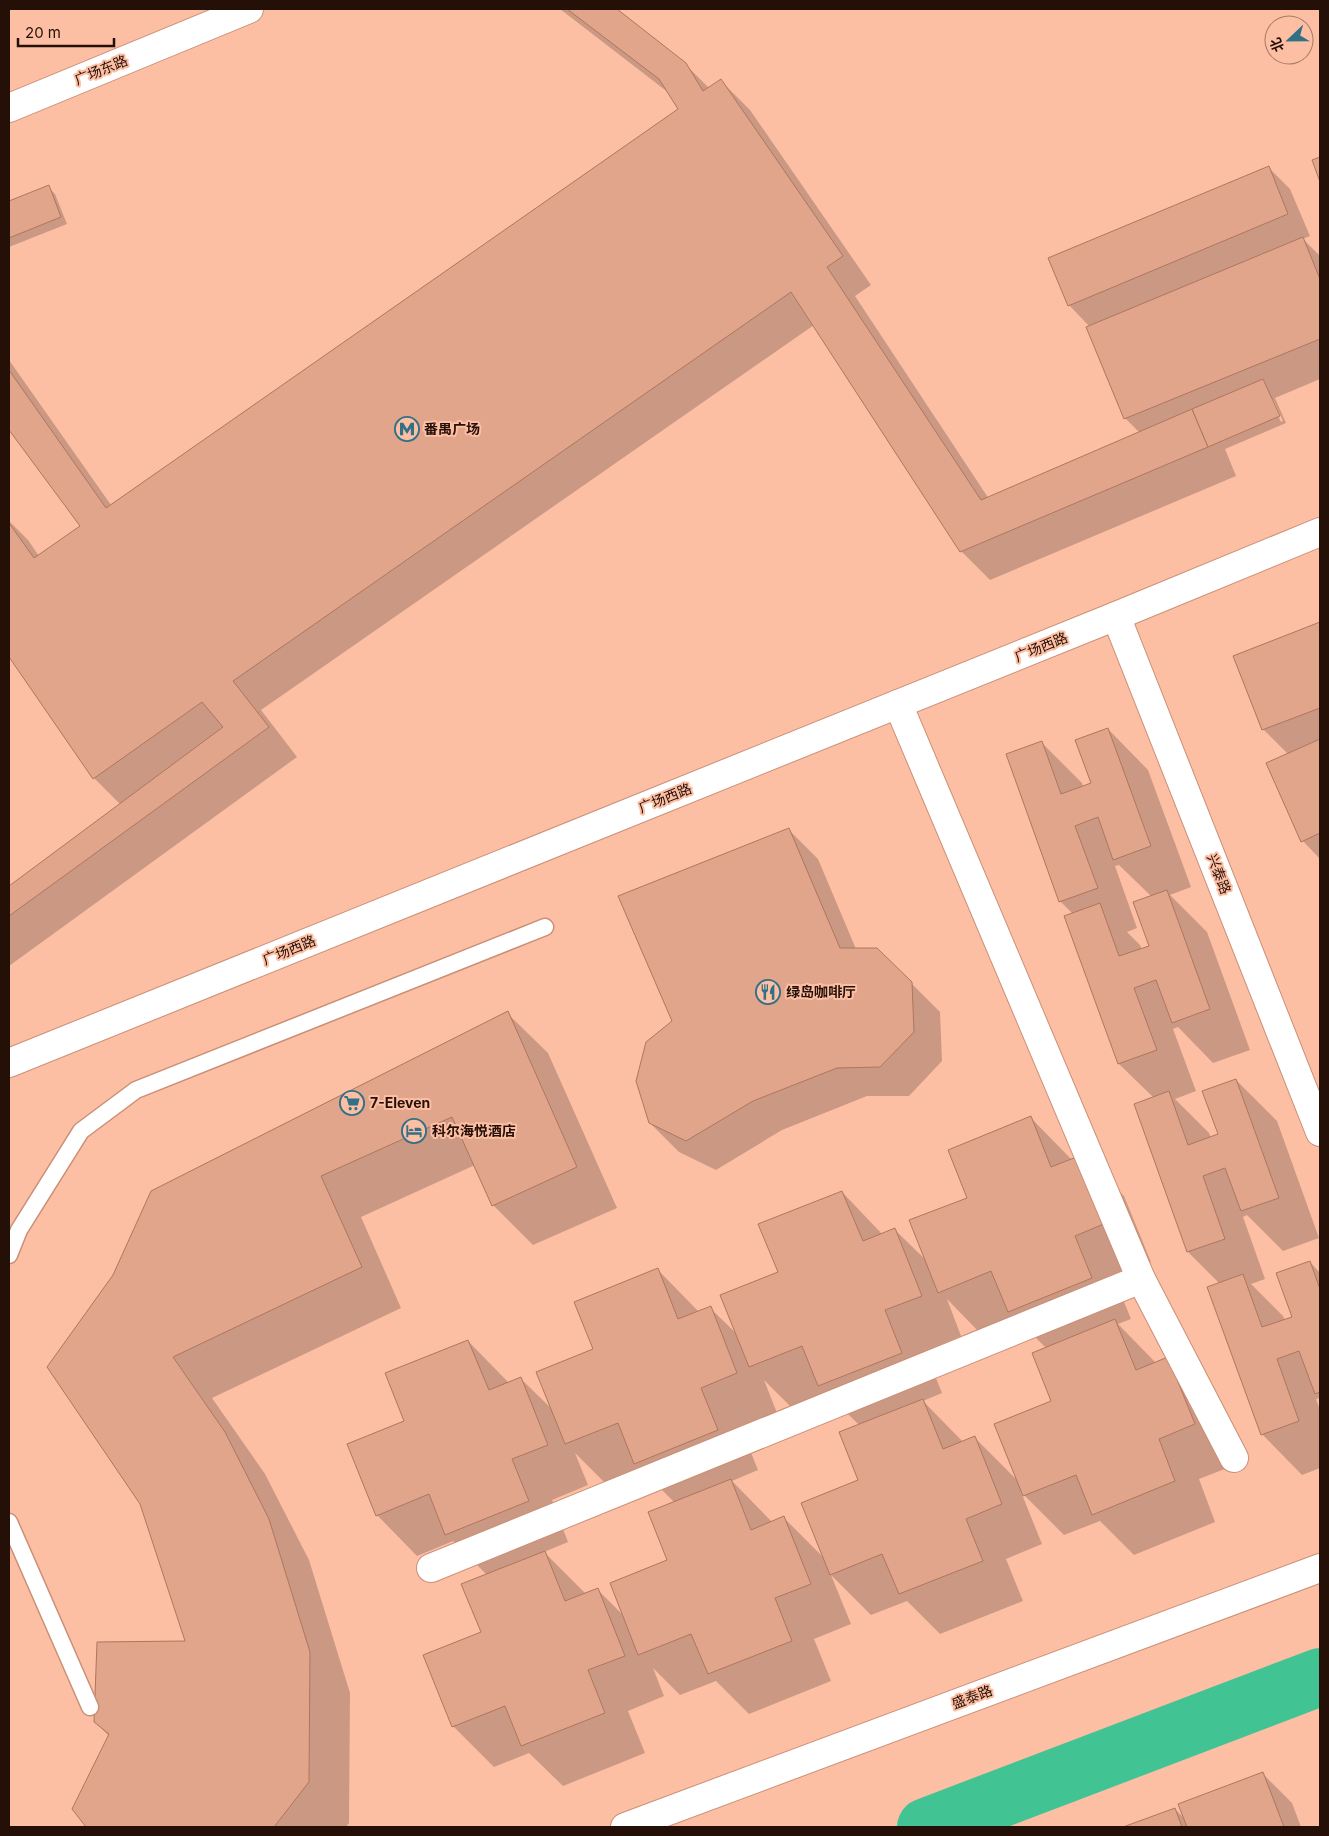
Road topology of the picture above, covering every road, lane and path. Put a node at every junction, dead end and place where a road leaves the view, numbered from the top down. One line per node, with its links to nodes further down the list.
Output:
1 (249, 9): 2 (street, 广场东路)
2 (9, 108)
3 (1320, 532): 4 (street, 广场西路)
4 (1116, 616): 5 (street, 广场西路); 8 (street, 兴泰路)
5 (898, 704): 7 (street, 广场西路); 10 (street)
6 (545, 927): 9 (lane)
7 (9, 1063)
8 (1320, 1132)
9 (9, 1255)
10 (1141, 1279): 11 (street); 13 (street)
11 (1234, 1458)
12 (9, 1522): 15 (lane)
13 (431, 1568)
14 (1320, 1568): 16 (street, 盛泰路)
15 (90, 1707)
16 (624, 1827)

